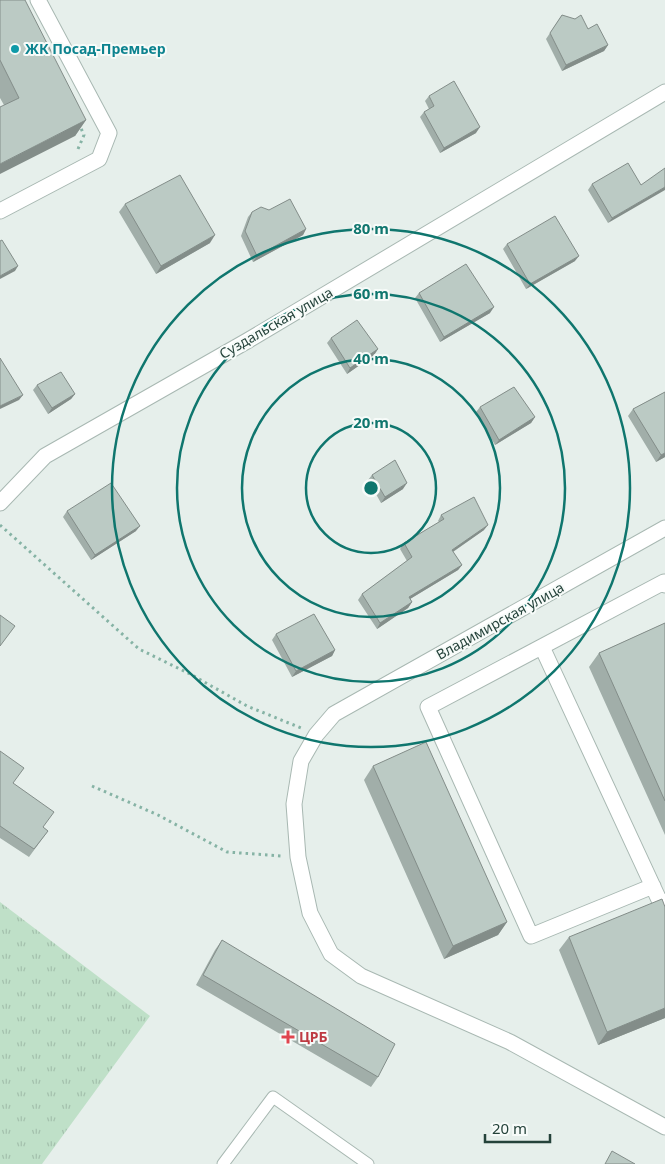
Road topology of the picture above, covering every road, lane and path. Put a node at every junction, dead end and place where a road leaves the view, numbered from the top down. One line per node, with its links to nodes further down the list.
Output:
1 (38, 0): 5 (street)
2 (665, 92): 6 (street, Суздальская улица)
3 (76, 118): 4 (path)
4 (70, 154)
5 (0, 211)
6 (0, 503)
7 (0, 525): 11 (path)
8 (665, 528): 11 (street, Владимирская улица)
9 (665, 585): 10 (street)
10 (542, 647): 14 (street); 14 (street)
11 (316, 734): 13 (street, Владимирская улица)
12 (92, 786): 13 (path)
13 (298, 857): 16 (street, Владимирская улица)
14 (653, 886): 15 (street)
15 (665, 902)
16 (665, 1127)
17 (223, 1164): 18 (lane)
18 (368, 1164)

